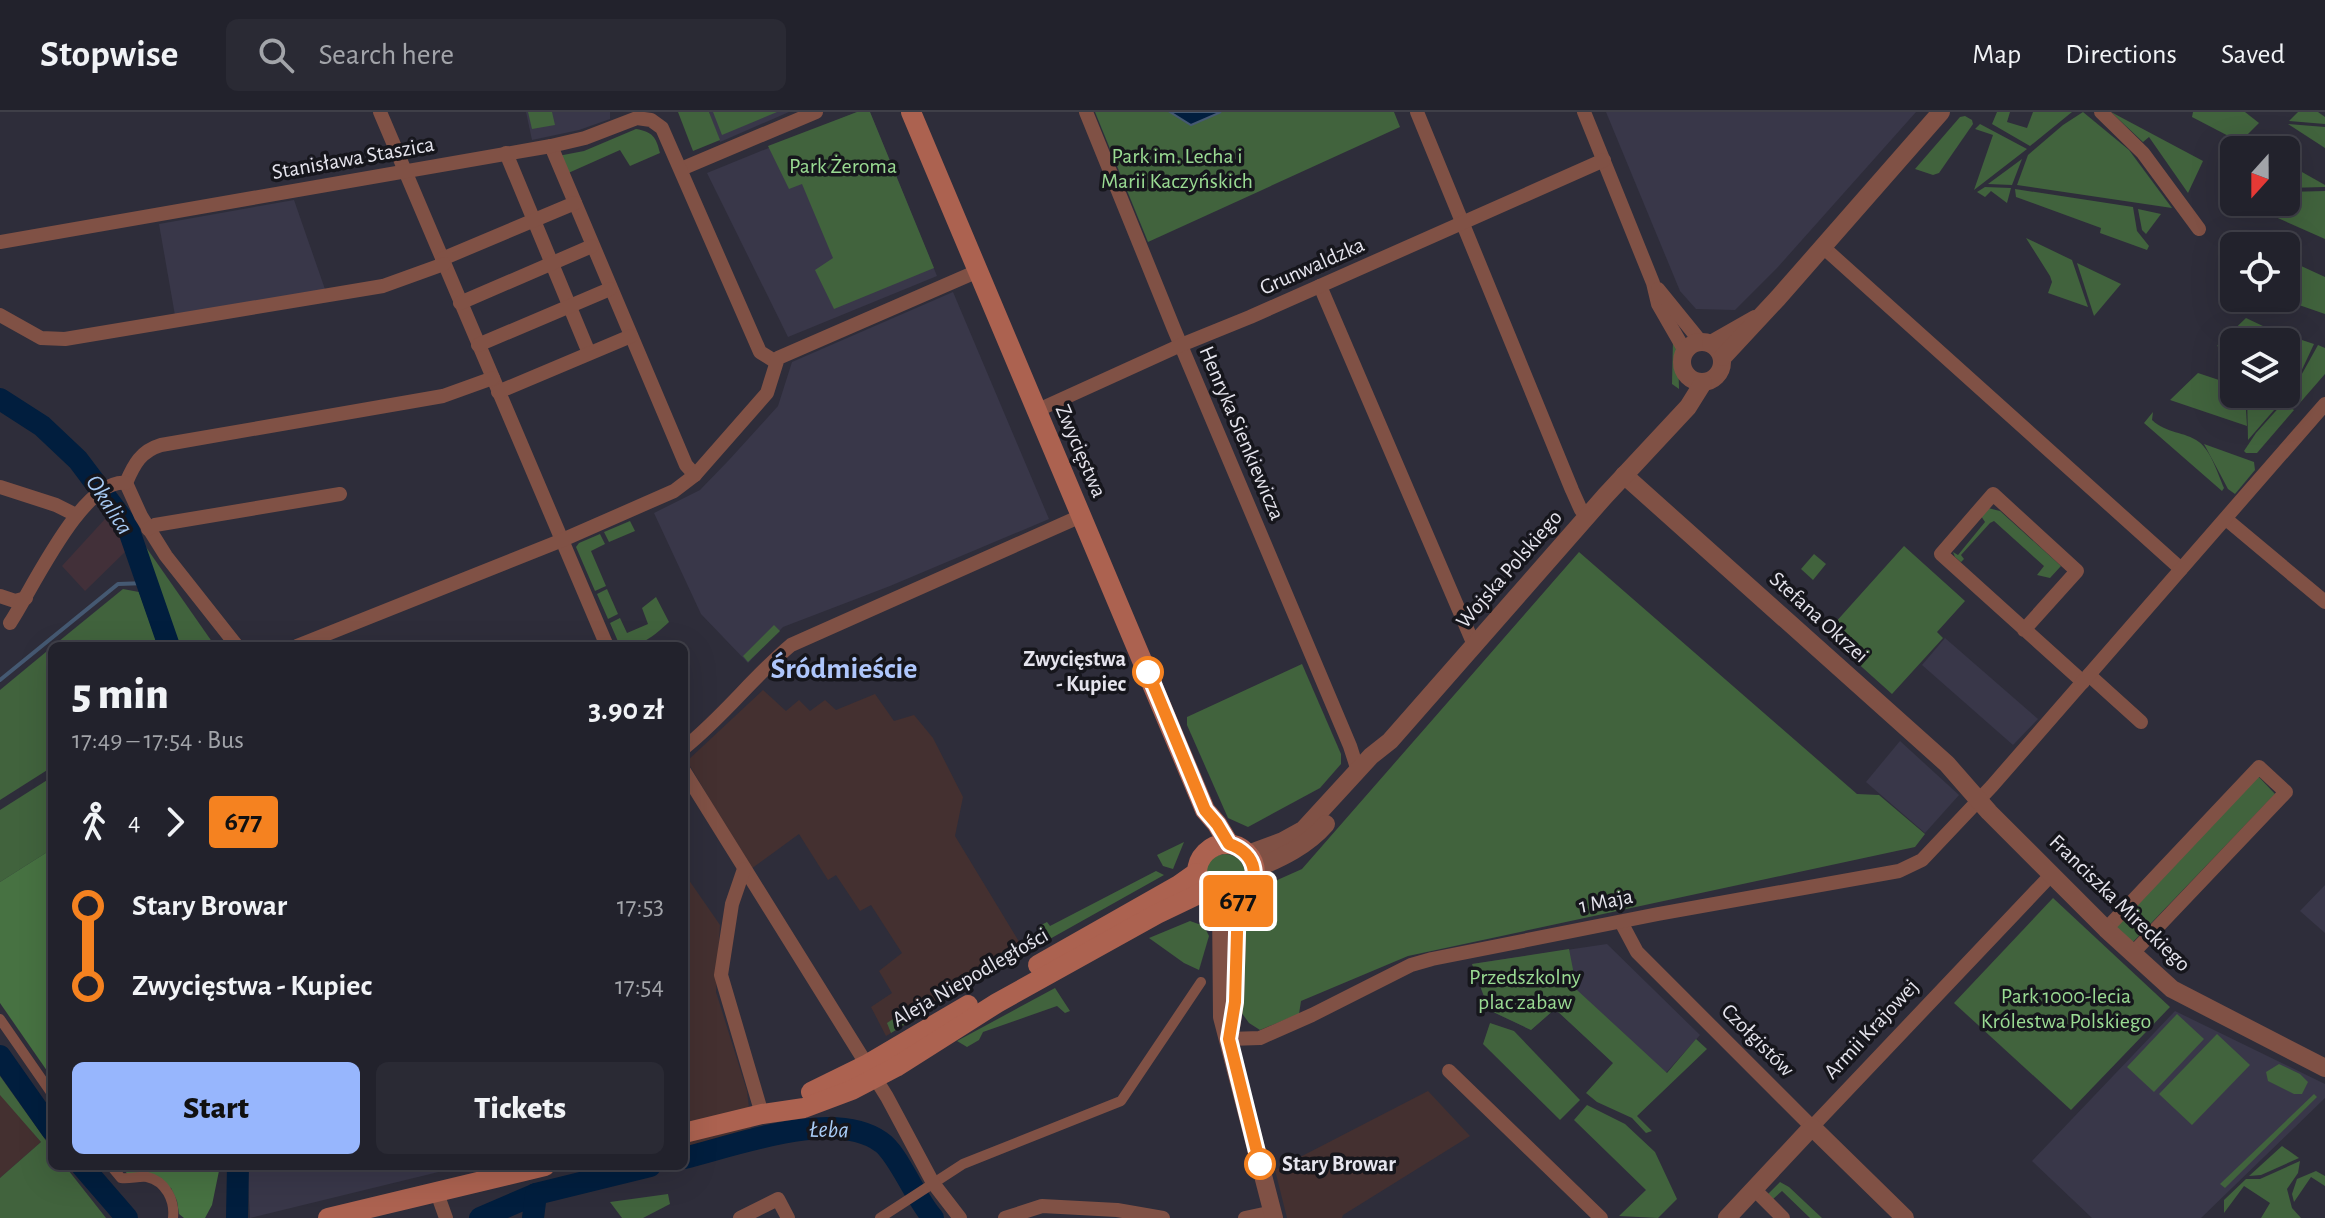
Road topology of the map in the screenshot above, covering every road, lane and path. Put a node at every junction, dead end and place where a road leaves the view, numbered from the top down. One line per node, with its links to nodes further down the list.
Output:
1 (380, 112): 15 (street)
2 (816, 112): 14 (street)
3 (901, 112): 10 (main road)
4 (911, 112): 10 (main road, Zwycięstwa)
5 (1086, 112): 33 (street, Henryka Sienkiewicza)
6 (1417, 112): 18 (street)
7 (1584, 112): 13 (street)
8 (1941, 112): 22 (street)
9 (2101, 112): 19 (street)
10 (920, 132): 25 (main road, Zwycięstwa)
11 (551, 146): 12 (street, Stanisława Staszica); 14 (street, Stanisława Staszica); 16 (street)
12 (506, 153): 15 (street, Stanisława Staszica); 17 (street)
13 (1604, 160): 18 (street, Grunwaldzka); 34 (street)
14 (681, 169): 36 (street, Stanisława Staszica)
15 (405, 172): 20 (street, Stanisława Staszica); 23 (street)
16 (575, 203): 17 (street); 21 (street)
17 (533, 220): 23 (street); 24 (street)
18 (1463, 223): 26 (street, Grunwaldzka); 48 (street)
19 (2199, 229)
20 (0, 242)
21 (592, 246): 24 (street); 27 (street)
22 (1823, 247): 34 (street); 52 (street)
23 (443, 262): 28 (street); 30 (street)
24 (551, 264): 28 (street); 29 (street)
25 (978, 271): 36 (street); 40 (main road, Zwycięstwa)
26 (1320, 286): 33 (street, Grunwaldzka); 61 (street)
27 (610, 289): 29 (street); 31 (street)
28 (460, 303): 32 (street)
29 (569, 306): 32 (street); 35 (street)
30 (0, 315)
31 (631, 336): 35 (street); 41 (street)
32 (478, 345): 38 (street)
33 (1181, 345): 40 (street, Grunwaldzka); 66 (street, Henryka Sienkiewicza)
34 (1705, 348): 37 (street); 37 (street, Wojska Polskiego)
35 (589, 353): 38 (street)
36 (776, 362): 41 (street)
37 (1695, 380): 42 (street, Wojska Polskiego)
38 (496, 385): 43 (street); 51 (street)
39 (2325, 404): 49 (street, 1 Maja)
40 (1038, 410): 47 (main road, Zwycięstwa)
41 (695, 475): 51 (street)
42 (1624, 475): 48 (street, Wojska Polskiego); 68 (street, Stefana Okrzei)
43 (126, 483): 46 (street); 50 (street)
44 (0, 487): 46 (street)
45 (340, 494): 50 (street)
46 (76, 515): 54 (street)
47 (1081, 516): 65 (street); 69 (main road, Zwycięstwa)
48 (1588, 516): 61 (street, Wojska Polskiego)
49 (2226, 519): 52 (street, 1 Maja); 55 (street)
50 (148, 529): 58 (street)
51 (560, 541): 59 (street); 60 (street)
52 (2181, 569): 62 (street, 1 Maja)
53 (0, 596): 54 (street)
54 (26, 598): 56 (street)
55 (2325, 602)
56 (10, 623)
57 (2024, 630): 57 (street); 62 (street)
58 (234, 642)
59 (307, 642)
60 (605, 642)
61 (1474, 645): 64 (street, Wojska Polskiego)
62 (2086, 679): 63 (street); 68 (street, 1 Maja)
63 (2141, 722)
64 (1390, 741): 66 (street, Wojska Polskiego); 72 (street, Wojska Polskiego)
65 (688, 744)
66 (1358, 771): 72 (street, Wojska Polskiego)
67 (688, 778): 73 (street)
68 (1979, 799): 74 (street, Franciszka Mireckiego); 76 (street, 1 Maja)
69 (1205, 810): 70 (main road, Zwycięstwa); 71 (main road, Zwycięstwa)
70 (1229, 844): 71 (main road); 72 (main road)
71 (1208, 849): 75 (main road)
72 (1251, 861): 75 (main road)
73 (744, 869): 84 (street); 86 (street)
74 (2052, 874): 77 (street, Franciszka Mireckiego); 87 (street, Armii Krajowej)
75 (1215, 891): 81 (street); 84 (main road, Aleja Niepodległości)
76 (1621, 922): 81 (street, 1 Maja); 87 (street, Czołgistów)
77 (2106, 929): 78 (street, Franciszka Mireckiego); 78 (street)
78 (2132, 954): 82 (street, Franciszka Mireckiego)
79 (1201, 982): 91 (street)
80 (0, 1019): 85 (street)
81 (1229, 1039): 95 (street)
82 (2325, 1068)
83 (1449, 1071): 96 (street)
84 (870, 1072): 86 (main road, Aleja Niepodległości); 91 (street)
85 (48, 1088)
86 (762, 1114): 88 (main road, Aleja Niepodległości)
87 (1812, 1127): 92 (street, Armii Krajowej); 109 (street, Czołgistów)
88 (688, 1132)
89 (114, 1170): 98 (street)
90 (529, 1170): 93 (main road)
91 (930, 1185): 94 (street); 103 (street)
92 (1754, 1189): 107 (street, Armii Krajowej); 108 (street)
93 (437, 1193): 97 (street); 99 (main road)
94 (897, 1214): 102 (street)
95 (1274, 1215): 106 (street)
96 (1592, 1215)
97 (446, 1217)
98 (173, 1218)
99 (328, 1218)
100 (740, 1218): 101 (street)
101 (788, 1218)
102 (880, 1218)
103 (960, 1218)
104 (1005, 1218): 105 (street)
105 (1163, 1218)
106 (1245, 1218)
107 (1727, 1218)
108 (1783, 1218)
109 (1905, 1218)

